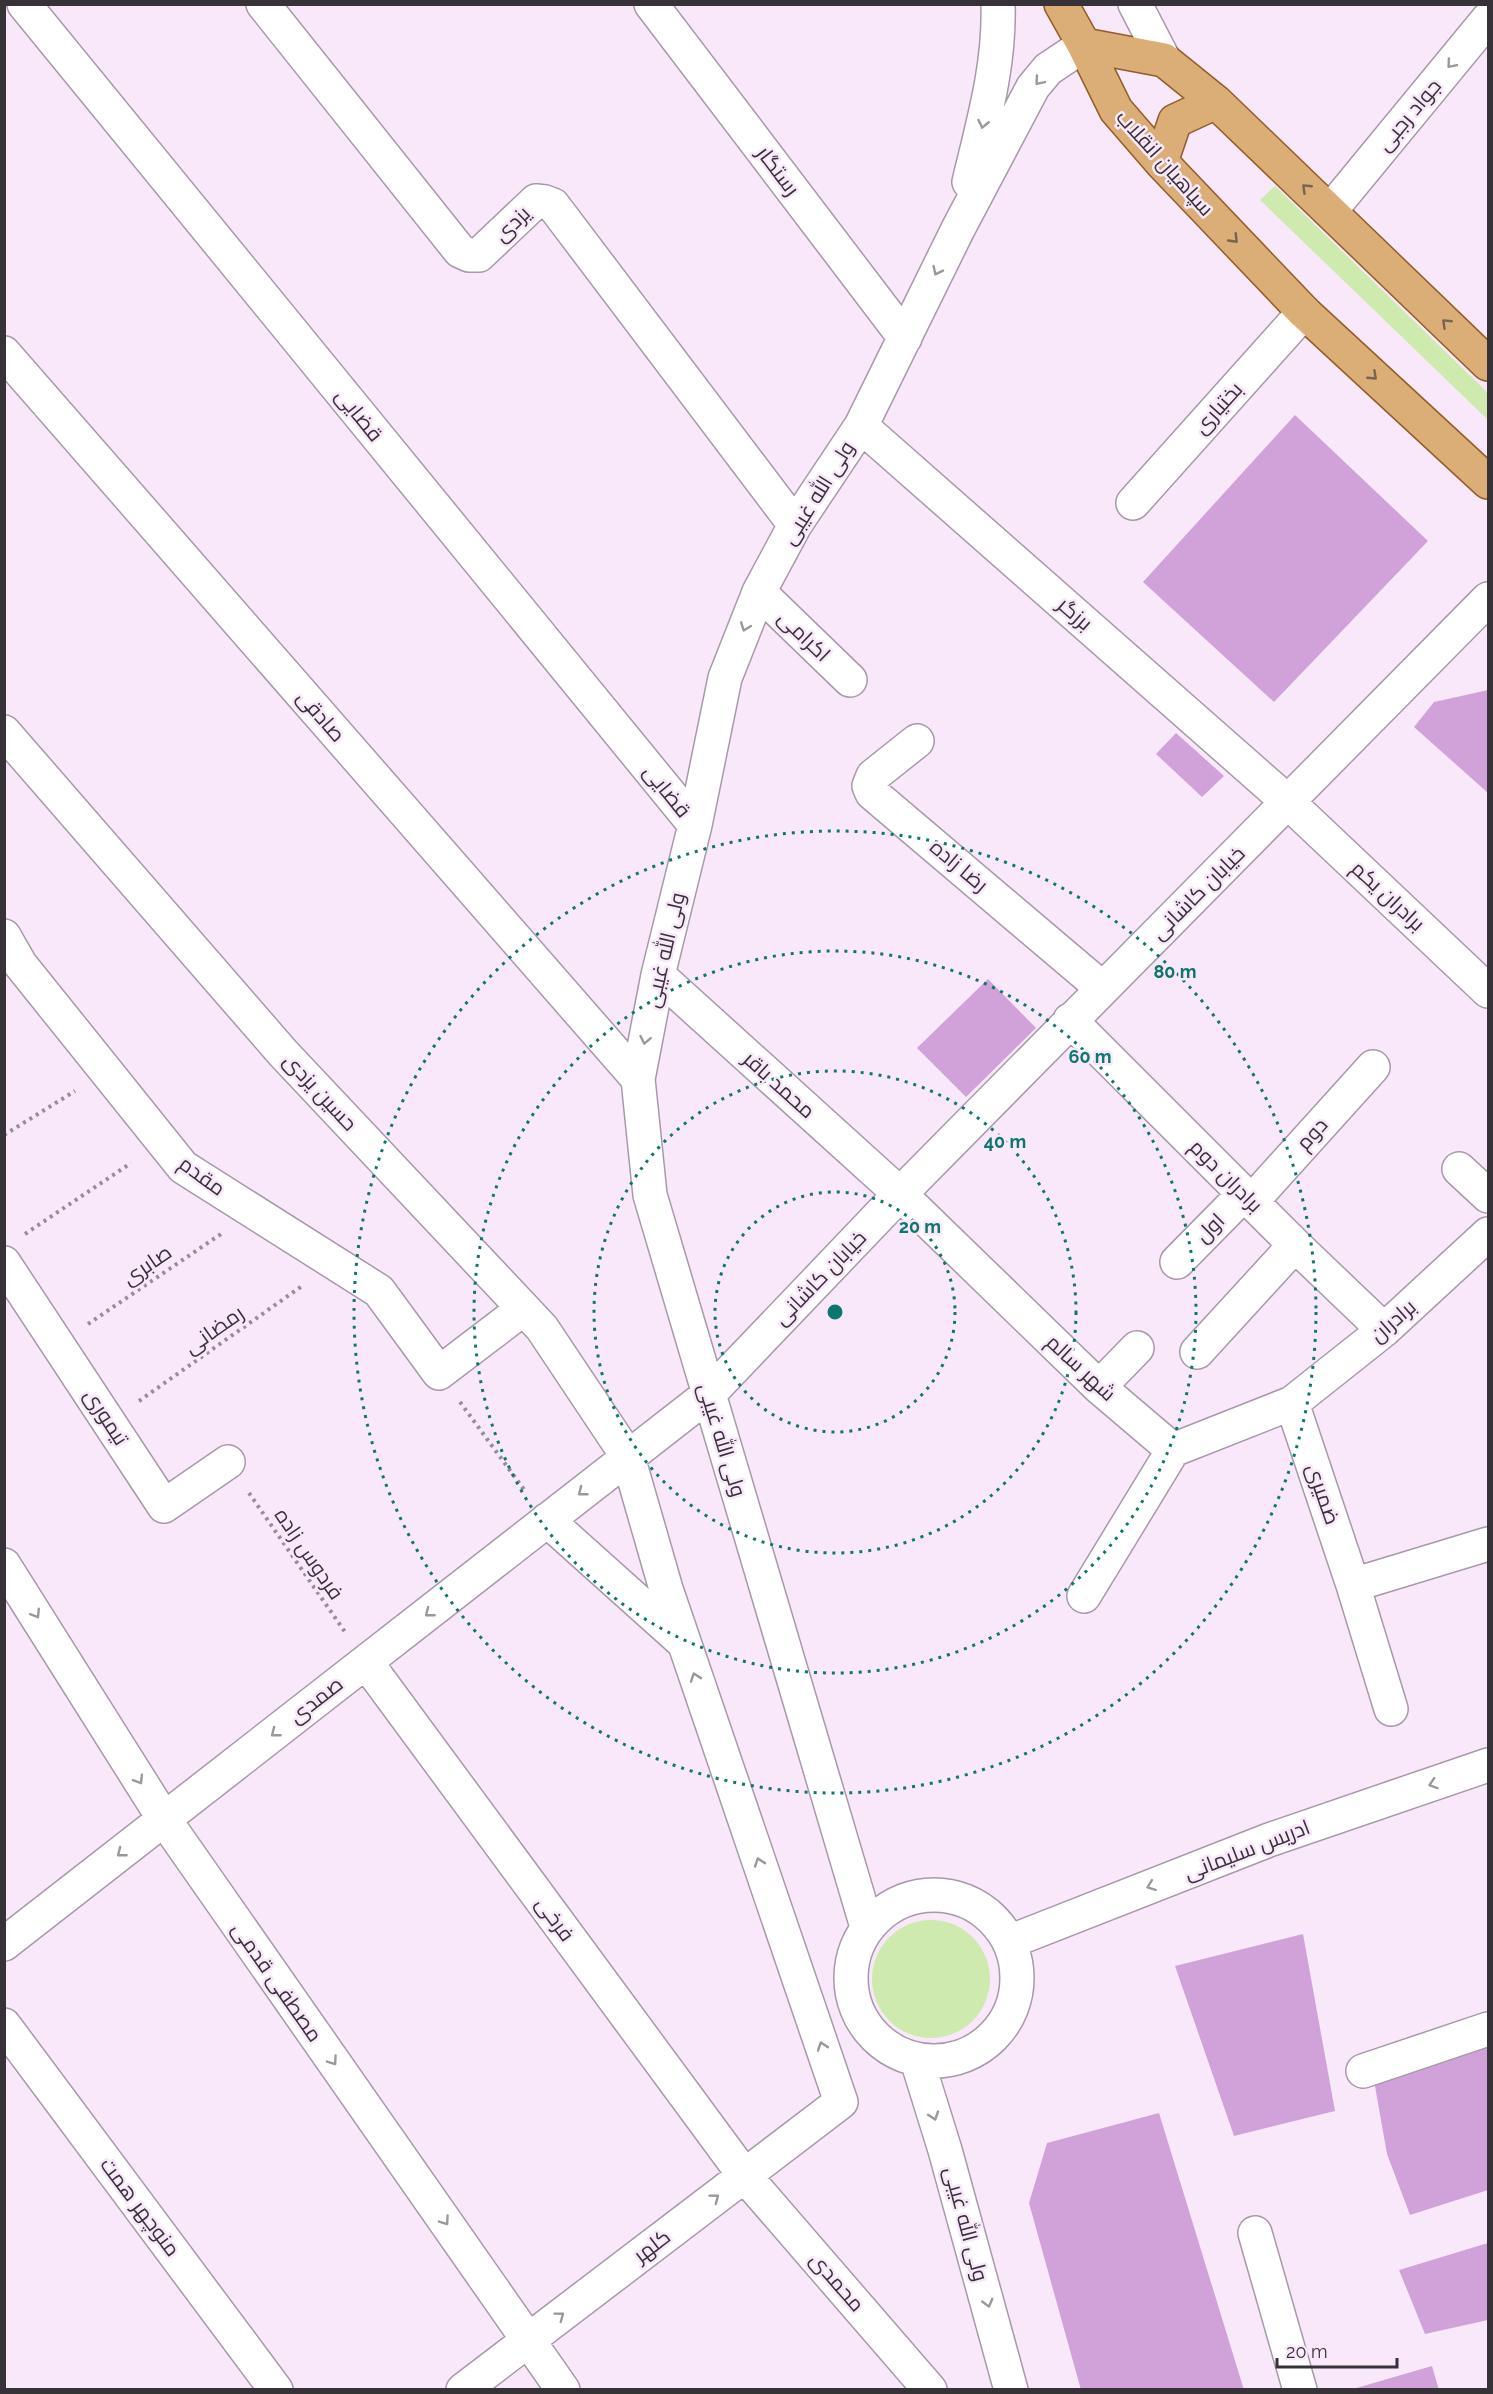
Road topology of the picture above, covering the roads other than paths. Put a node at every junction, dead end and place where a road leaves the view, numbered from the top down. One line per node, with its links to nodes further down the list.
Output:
1 (24, 4): 28 (street, قضایی)
2 (263, 4): 21 (street, یزدی)
3 (651, 4): 15 (street, رستگار)
4 (998, 4): 13 (street, one-way to 13)
5 (1061, 4): 8 (main road, سپاهیان انقلاب)
6 (1135, 4): 9 (street)
7 (1488, 19): 12 (street, جواد رجبی, one-way to 12)
8 (1084, 45): 9 (main road); 11 (main road, سپاهیان انقلاب); 13 (street, ولی الله غیبی, one-way to 13)
9 (1164, 60): 10 (main road)
10 (1216, 102): 11 (main road); 12 (main road, one-way to 10)
11 (1161, 162): 14 (main road, سپاهیان انقلاب, one-way to 14)
12 (1330, 211): 17 (main road, one-way to 12)
13 (958, 229): 15 (street, ولی الله غیبی, one-way to 15)
14 (1304, 312): 19 (main road, سپاهیان انقلاب, one-way to 19); 20 (street, بختیاری)
15 (905, 339): 18 (street, ولی الله غیبی)
16 (4, 353): 36 (street, صادقی)
17 (1488, 364)
18 (861, 426): 21 (street, ولی الله غیبی); 27 (street, برزگر)
19 (1488, 482)
20 (1133, 503)
21 (795, 525): 22 (street, ولی الله غیبی)
22 (759, 592): 24 (street, اکرامی); 28 (street, ولی الله غیبی, one-way to 28)
23 (1488, 599): 27 (street, خیابان کاشانی)
24 (850, 680)
25 (4, 732): 45 (street, حسین یزدی)
26 (917, 741): 32 (street, رضا زاده)
27 (1288, 802): 32 (street, خیابان کاشانی); 33 (street, برادران یکم)
28 (695, 825): 31 (street, ولی الله غیبی)
29 (4, 936): 30 (street, مقدم)
30 (12, 968): 45 (street, مقدم)
31 (657, 975): 36 (street, ولی الله غیبی, one-way to 36); 38 (street, محمد باقر)
32 (1102, 988): 34 (street, خیابان کاشانی)
33 (1488, 990)
34 (1070, 1020): 38 (street, خیابان کاشانی); 40 (street, برادران دوم)
35 (1373, 1067): 40 (street, دوم)
36 (638, 1078): 50 (street, ولی الله غیبی)
37 (1459, 1169): 39 (street)
38 (900, 1194): 49 (street, شهر سالم); 50 (street, خیابان کاشانی)
39 (1488, 1196)
40 (1248, 1198): 42 (street, برادران دوم); 43 (street, اول)
41 (1488, 1234): 46 (street, برادران)
42 (1295, 1245): 46 (street, برادران دوم); 48 (street)
43 (1177, 1262)
44 (4, 1263): 54 (street, تیموری)
45 (522, 1308): 53 (street, حسین یزدی)
46 (1384, 1330): 51 (street, برادران)
47 (1137, 1348): 49 (street)
48 (1197, 1352)
49 (1099, 1387): 52 (street, شهر سالم)
50 (708, 1395): 53 (street, خیابان کاشانی); 65 (street, ولی الله غیبی)
51 (1292, 1402): 52 (street); 58 (street, ضمیری)
52 (1173, 1450): 59 (street)
53 (628, 1456): 55 (street, صمدی, one-way to 55); 60 (street, حسین یزدی)
54 (228, 1462)
55 (547, 1520): 60 (street); 61 (street, صمدی, one-way to 61)
56 (1488, 1544): 58 (street)
57 (4, 1565): 64 (street, مصطفی قدمی, one-way to 64)
58 (1353, 1585): 62 (street, ضمیری)
59 (1084, 1596)
60 (683, 1642): 72 (street, حسین یزدی, one-way to 60)
61 (366, 1662): 64 (street, صمدی, one-way to 64); 73 (street, فرخی)
62 (1390, 1709)
63 (1488, 1765): 66 (street, ادریس سلیمانی, one-way to 66)
64 (164, 1819): 67 (street, صمدی, one-way to 67); 75 (street, مصطفی قدمی, one-way to 75)
65 (867, 1927): 66 (street); 70 (street)
66 (1009, 1942): 70 (street)
67 (4, 1944)
68 (4, 2025): 76 (street, منوچهر همت)
69 (1488, 2029): 71 (street)
70 (917, 2060): 80 (street, ولی الله غیبی, one-way to 80)
71 (1363, 2071)
72 (841, 2102): 73 (street, کلهر)
73 (744, 2175): 75 (street, کلهر, one-way to 73); 79 (street, محمدی)
74 (1255, 2233): 81 (street)
75 (528, 2340): 77 (street, کلهر); 78 (street, مصطفی قدمی)
76 (276, 2390)
77 (463, 2390)
78 (563, 2390)
79 (930, 2390)
80 (1011, 2390)
81 (1300, 2390)

